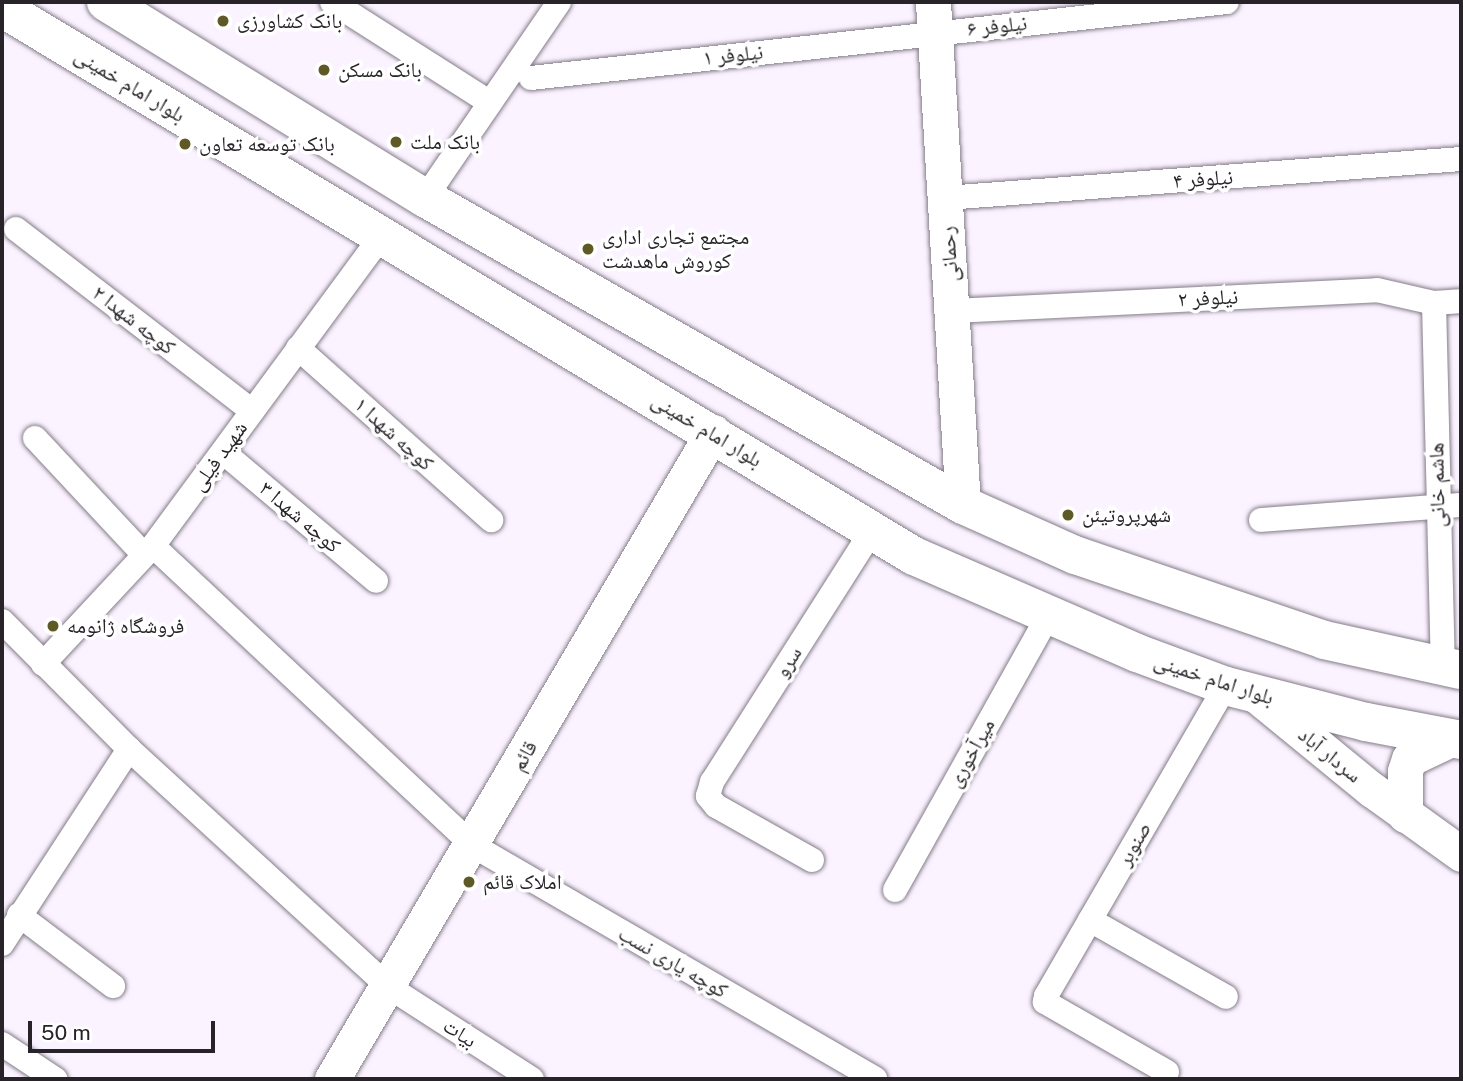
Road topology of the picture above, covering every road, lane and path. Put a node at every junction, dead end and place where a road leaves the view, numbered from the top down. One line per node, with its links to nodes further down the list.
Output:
1 (106, 2): 10 (main road)
2 (332, 2): 8 (street)
3 (559, 2): 8 (street)
4 (1227, 2): 6 (street, نیلوفر ۶)
5 (2, 8): 13 (main road, بلوار امام خمینی)
6 (934, 17): 7 (street, نیلوفر ۱); 11 (street, رحمانی)
7 (531, 78)
8 (489, 102): 10 (street)
9 (1461, 159): 11 (street, نیلوفر ۴)
10 (425, 198): 22 (main road)
11 (946, 198): 16 (street, رحمانی)
12 (16, 229): 18 (street, کوچه شهدا ۲)
13 (382, 236): 17 (street, شهید فیلی); 19 (main road, بلوار امام خمینی)
14 (1461, 301): 15 (street, نیلوفر ۲)
15 (1434, 303): 16 (street, نیلوفر ۲); 23 (street, هاشم خانی)
16 (953, 312): 22 (street, رحمانی)
17 (298, 348): 18 (street, شهید فیلی); 24 (street, کوچه شهدا ۱)
18 (252, 411): 21 (street, شهید فیلی)
19 (713, 432): 26 (main road, بلوار امام خمینی); 37 (street, قائم)
20 (35, 439): 27 (street, کوچه یاری نسب)
21 (223, 452): 27 (street, شهید فیلی); 28 (street, کوچه شهدا ۳)
22 (963, 505): 32 (main road)
23 (1449, 505): 25 (street); 32 (street, هاشم خانی)
24 (491, 520)
25 (1261, 520)
26 (872, 531): 29 (main road, بلوار امام خمینی); 39 (street, سرو)
27 (149, 550): 31 (street, شهید فیلی); 37 (street, کوچه یاری نسب)
28 (376, 581)
29 (1048, 616): 33 (main road, بلوار امام خمینی); 40 (street, میرآخوری)
30 (2, 621): 31 (street, بیات)
31 (43, 664): 35 (street, بیات)
32 (1452, 668)
33 (1241, 691): 34 (main road, بلوار امام خمینی); 36 (street, سردار آباد); 42 (street, صنوبر)
34 (1457, 739): 36 (street)
35 (129, 750): 41 (street); 45 (street, بیات)
36 (1405, 815): 38 (street, سردار آباد)
37 (472, 845): 45 (street, قائم); 52 (street, کوچه یاری نسب)
38 (1461, 854)
39 (812, 860)
40 (895, 890)
41 (19, 915): 43 (street); 44 (street)
42 (1090, 920): 46 (street); 48 (street, صنوبر)
43 (2, 944)
44 (113, 986)
45 (389, 987): 50 (street, قائم); 51 (street, بیات)
46 (1226, 997)
47 (2, 1044): 49 (street)
48 (1167, 1072)
49 (55, 1079)
50 (332, 1079)
51 (532, 1079)
52 (874, 1079)

